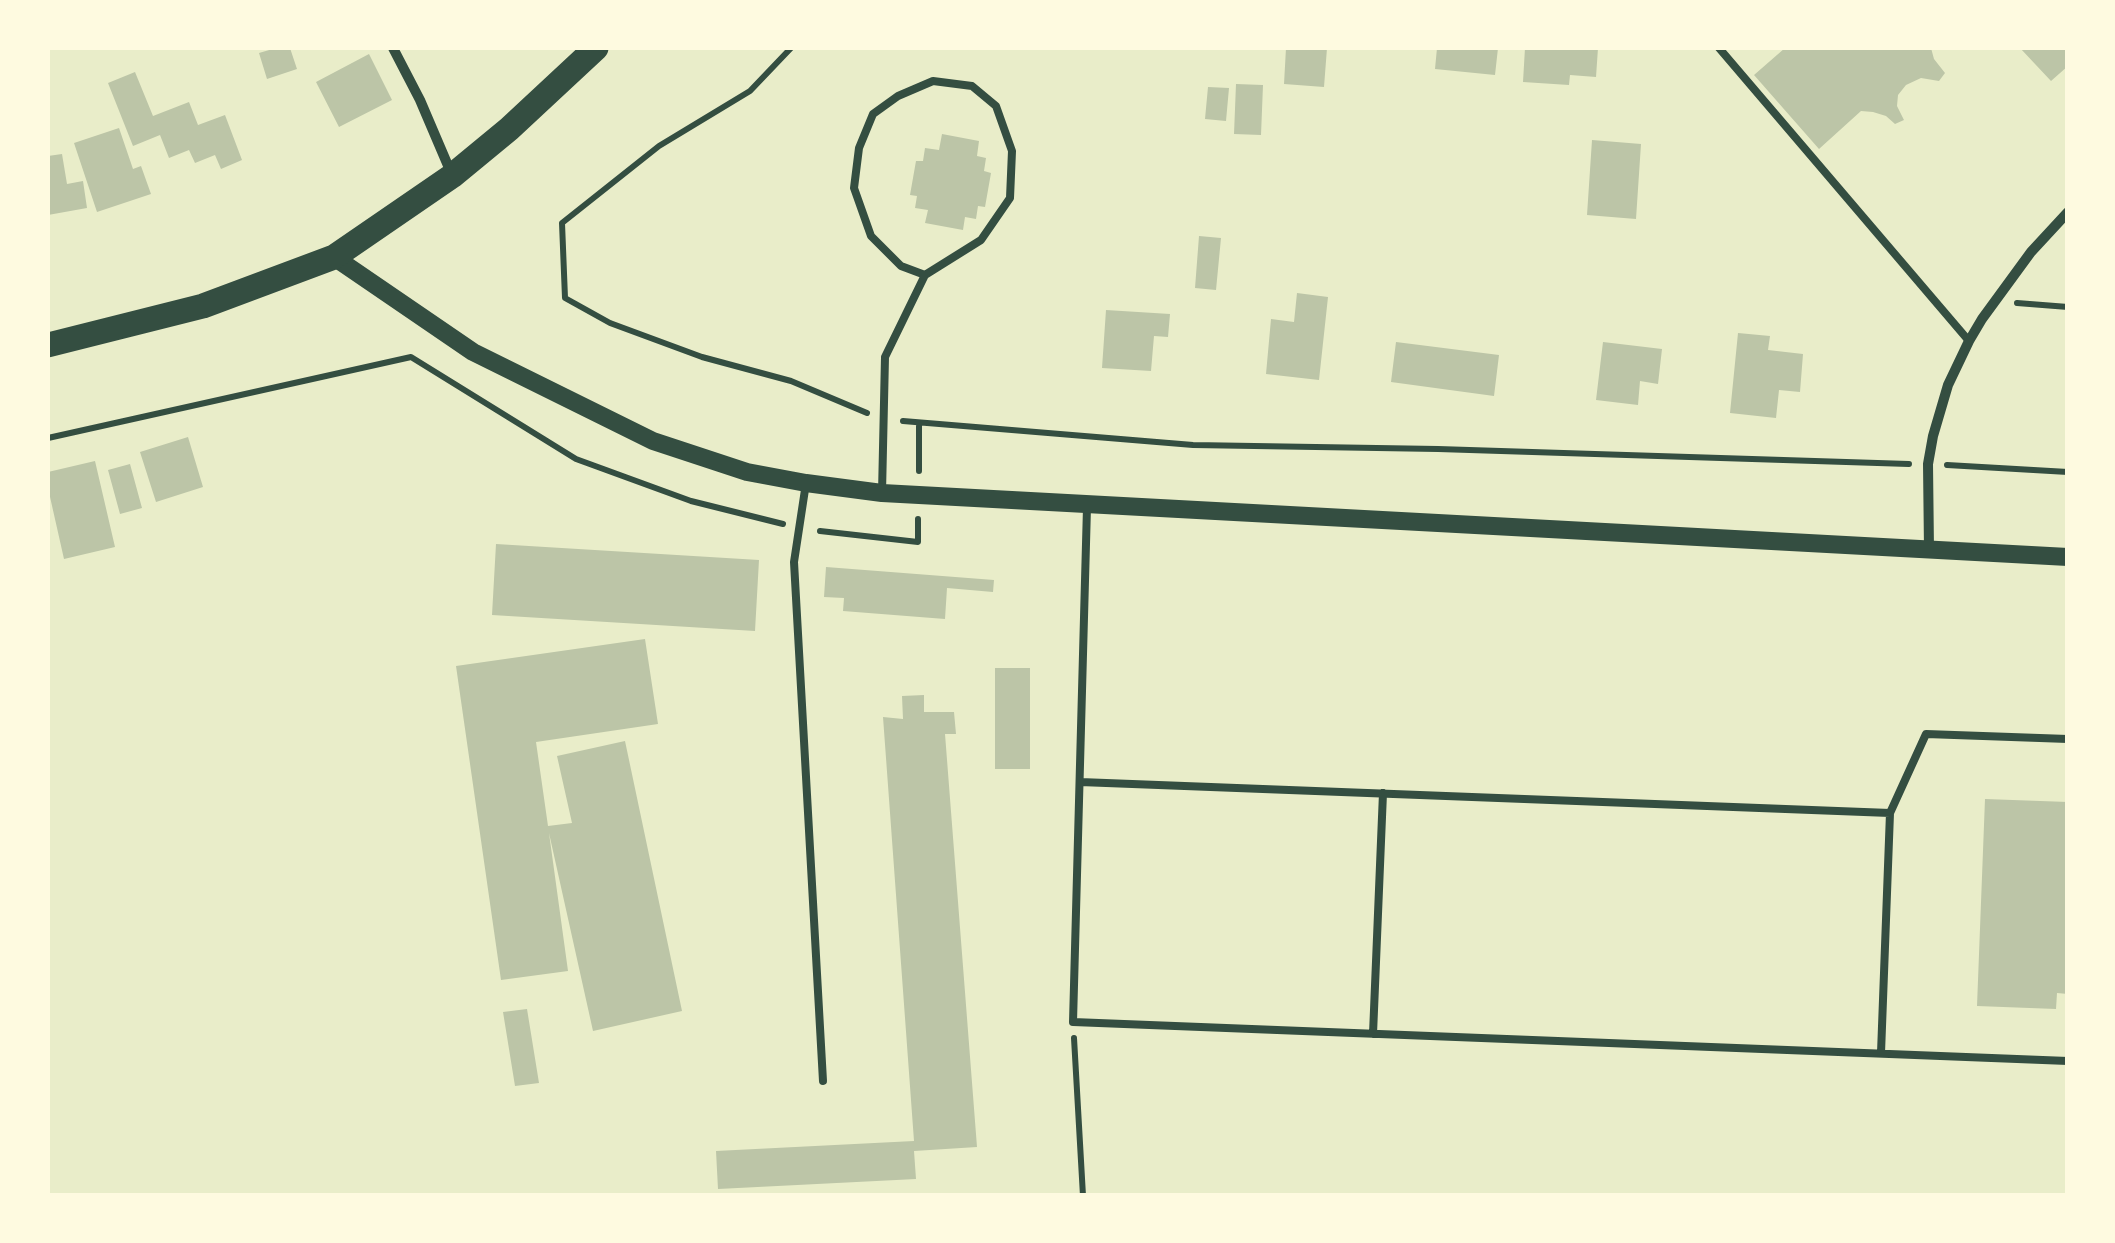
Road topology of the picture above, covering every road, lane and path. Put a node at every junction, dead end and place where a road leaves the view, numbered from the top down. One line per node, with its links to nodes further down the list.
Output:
1 (393, 48): 5 (street)
2 (596, 48): 5 (main road)
3 (790, 48): 13 (path)
4 (1719, 48): 11 (lane)
5 (452, 176): 7 (main road)
6 (2068, 212): 9 (street)
7 (334, 256): 12 (main road); 17 (street)
8 (925, 275): 8 (lane); 13 (lane)
9 (1996, 302): 10 (path); 11 (street)
10 (2068, 306)
11 (1969, 341): 15 (street)
12 (48, 345)
13 (884, 420): 15 (path); 18 (lane)
14 (48, 438): 20 (path)
15 (1928, 464): 16 (path); 22 (street)
16 (2068, 472)
17 (806, 484): 18 (street); 20 (lane)
18 (882, 492): 19 (street)
19 (1088, 504): 22 (street); 25 (lane)
20 (799, 528): 21 (path); 32 (lane)
21 (918, 542)
22 (1929, 550): 23 (street)
23 (2068, 557)
24 (2068, 739): 27 (lane)
25 (1080, 782): 26 (lane); 28 (lane)
26 (1382, 793): 27 (lane); 29 (lane)
27 (1890, 813): 30 (lane)
28 (1073, 1022): 29 (lane); 33 (path)
29 (1373, 1034): 30 (lane)
30 (1881, 1053): 31 (lane)
31 (2068, 1060)
32 (823, 1081)
33 (1083, 1196)

